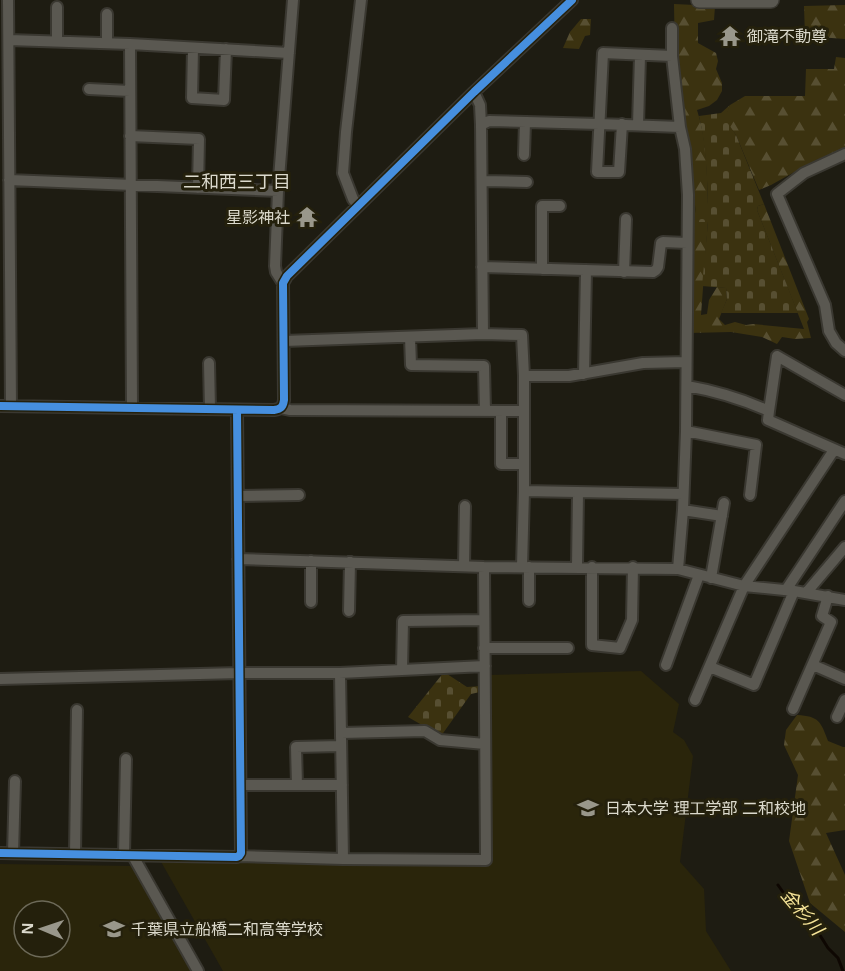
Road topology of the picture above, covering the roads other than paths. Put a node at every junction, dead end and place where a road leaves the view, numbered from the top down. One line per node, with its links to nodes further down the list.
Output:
1 (8, 0): 11 (street)
2 (293, 0): 17 (street)
3 (361, 0): 38 (street)
4 (572, 0): 22 (street)
5 (699, 0): 6 (street)
6 (745, 0): 7 (street)
7 (771, 0)
8 (57, 7): 12 (street)
9 (107, 14): 13 (street)
10 (672, 28): 19 (street)
11 (9, 40): 12 (street); 32 (street)
12 (57, 41): 13 (street)
13 (107, 43): 14 (street)
14 (130, 44): 15 (street); 21 (street)
15 (192, 48): 16 (street); 16 (street)
16 (226, 49): 17 (street)
17 (289, 53): 37 (street)
18 (640, 56): 19 (street); 24 (street); 27 (street)
19 (672, 56): 28 (street)
20 (89, 89): 21 (street)
21 (130, 91): 29 (street)
22 (474, 92): 26 (street); 38 (street)
23 (525, 122): 24 (street); 26 (street); 31 (street)
24 (599, 124): 25 (street); 25 (street)
25 (622, 124): 27 (street)
26 (482, 125): 33 (street)
27 (638, 125): 28 (street)
28 (680, 127): 42 (street)
29 (130, 136): 35 (street); 36 (street)
30 (845, 154): 51 (street)
31 (524, 155)
32 (9, 180): 35 (street); 40 (street)
33 (482, 181): 34 (street); 43 (street)
34 (527, 182)
35 (131, 186): 36 (street); 59 (street)
36 (198, 188): 37 (street)
37 (278, 191): 47 (street)
38 (358, 206): 47 (street)
39 (560, 206): 44 (street)
40 (5, 209): 58 (street)
41 (626, 219): 46 (street)
42 (687, 243): 46 (street); 52 (street)
43 (482, 267): 44 (street); 48 (street)
44 (542, 269): 45 (street)
45 (586, 270): 46 (street); 54 (street)
46 (624, 272)
47 (283, 283): 50 (street)
48 (483, 334): 49 (street); 55 (street)
49 (410, 337): 50 (street); 63 (street)
50 (284, 341): 60 (street)
51 (845, 351)
52 (686, 362): 54 (street); 56 (street)
53 (209, 363): 61 (street)
54 (584, 374): 55 (street)
55 (524, 376): 65 (street)
56 (687, 386): 66 (street); 67 (street)
57 (845, 395): 66 (street)
58 (6, 406): 59 (street)
59 (132, 408): 61 (street)
60 (281, 408): 62 (street); 63 (street)
61 (210, 409): 62 (street)
62 (237, 410): 76 (street)
63 (485, 411): 64 (street)
64 (501, 411): 65 (street); 70 (street)
65 (523, 411): 70 (street)
66 (769, 411): 68 (street)
67 (686, 431): 73 (street); 75 (street)
68 (834, 450): 69 (street); 95 (street)
69 (845, 454)
70 (524, 464): 71 (street)
71 (524, 491): 72 (street); 88 (street)
72 (578, 493): 73 (street); 89 (street)
73 (683, 494): 80 (street)
74 (299, 495): 76 (street)
75 (750, 495)
76 (238, 496): 83 (street)
77 (845, 501): 96 (street)
78 (724, 503): 81 (street)
79 (465, 506): 86 (street)
80 (683, 510): 81 (street); 92 (street)
81 (722, 516): 94 (street)
82 (845, 547): 97 (street)
83 (238, 559): 84 (street); 111 (street)
84 (311, 561): 85 (street); 101 (street)
85 (350, 562): 86 (street); 102 (street)
86 (464, 566): 87 (street)
87 (484, 567): 88 (street); 103 (street)
88 (526, 567): 89 (street); 100 (street)
89 (577, 567): 90 (street)
90 (592, 567): 91 (street); 91 (street)
91 (633, 567): 92 (street)
92 (678, 568): 93 (street)
93 (699, 575): 94 (street); 106 (street)
94 (711, 578): 95 (street)
95 (744, 586): 96 (street); 109 (street)
96 (790, 590): 97 (street); 109 (street)
97 (806, 593): 98 (street)
98 (828, 596): 99 (street); 107 (street)
99 (845, 600)
100 (529, 601)
101 (310, 602)
102 (349, 611)
103 (484, 620): 104 (street); 110 (street)
104 (484, 648): 105 (street); 108 (street)
105 (568, 648)
106 (666, 665)
107 (813, 665): 114 (street); 118 (street)
108 (484, 666): 110 (street); 121 (street)
109 (710, 667): 115 (street)
110 (402, 670): 112 (street)
111 (239, 673): 112 (street); 113 (street); 125 (street)
112 (340, 673): 120 (street)
113 (0, 679)
114 (845, 679)
115 (695, 700)
116 (845, 700): 119 (street)
117 (77, 710): 130 (street)
118 (793, 710)
119 (837, 717)
120 (341, 733): 121 (street); 122 (street)
121 (485, 744): 133 (street)
122 (341, 746): 126 (street); 127 (street)
123 (126, 759): 131 (street)
124 (15, 781): 129 (street)
125 (241, 785): 126 (street); 132 (street)
126 (297, 785): 127 (street)
127 (342, 785): 133 (street)
128 (0, 853): 129 (street)
129 (13, 853): 130 (street)
130 (75, 854): 131 (street)
131 (129, 856): 132 (street); 134 (street)
132 (239, 856): 133 (street)
133 (343, 859)
134 (198, 971)

